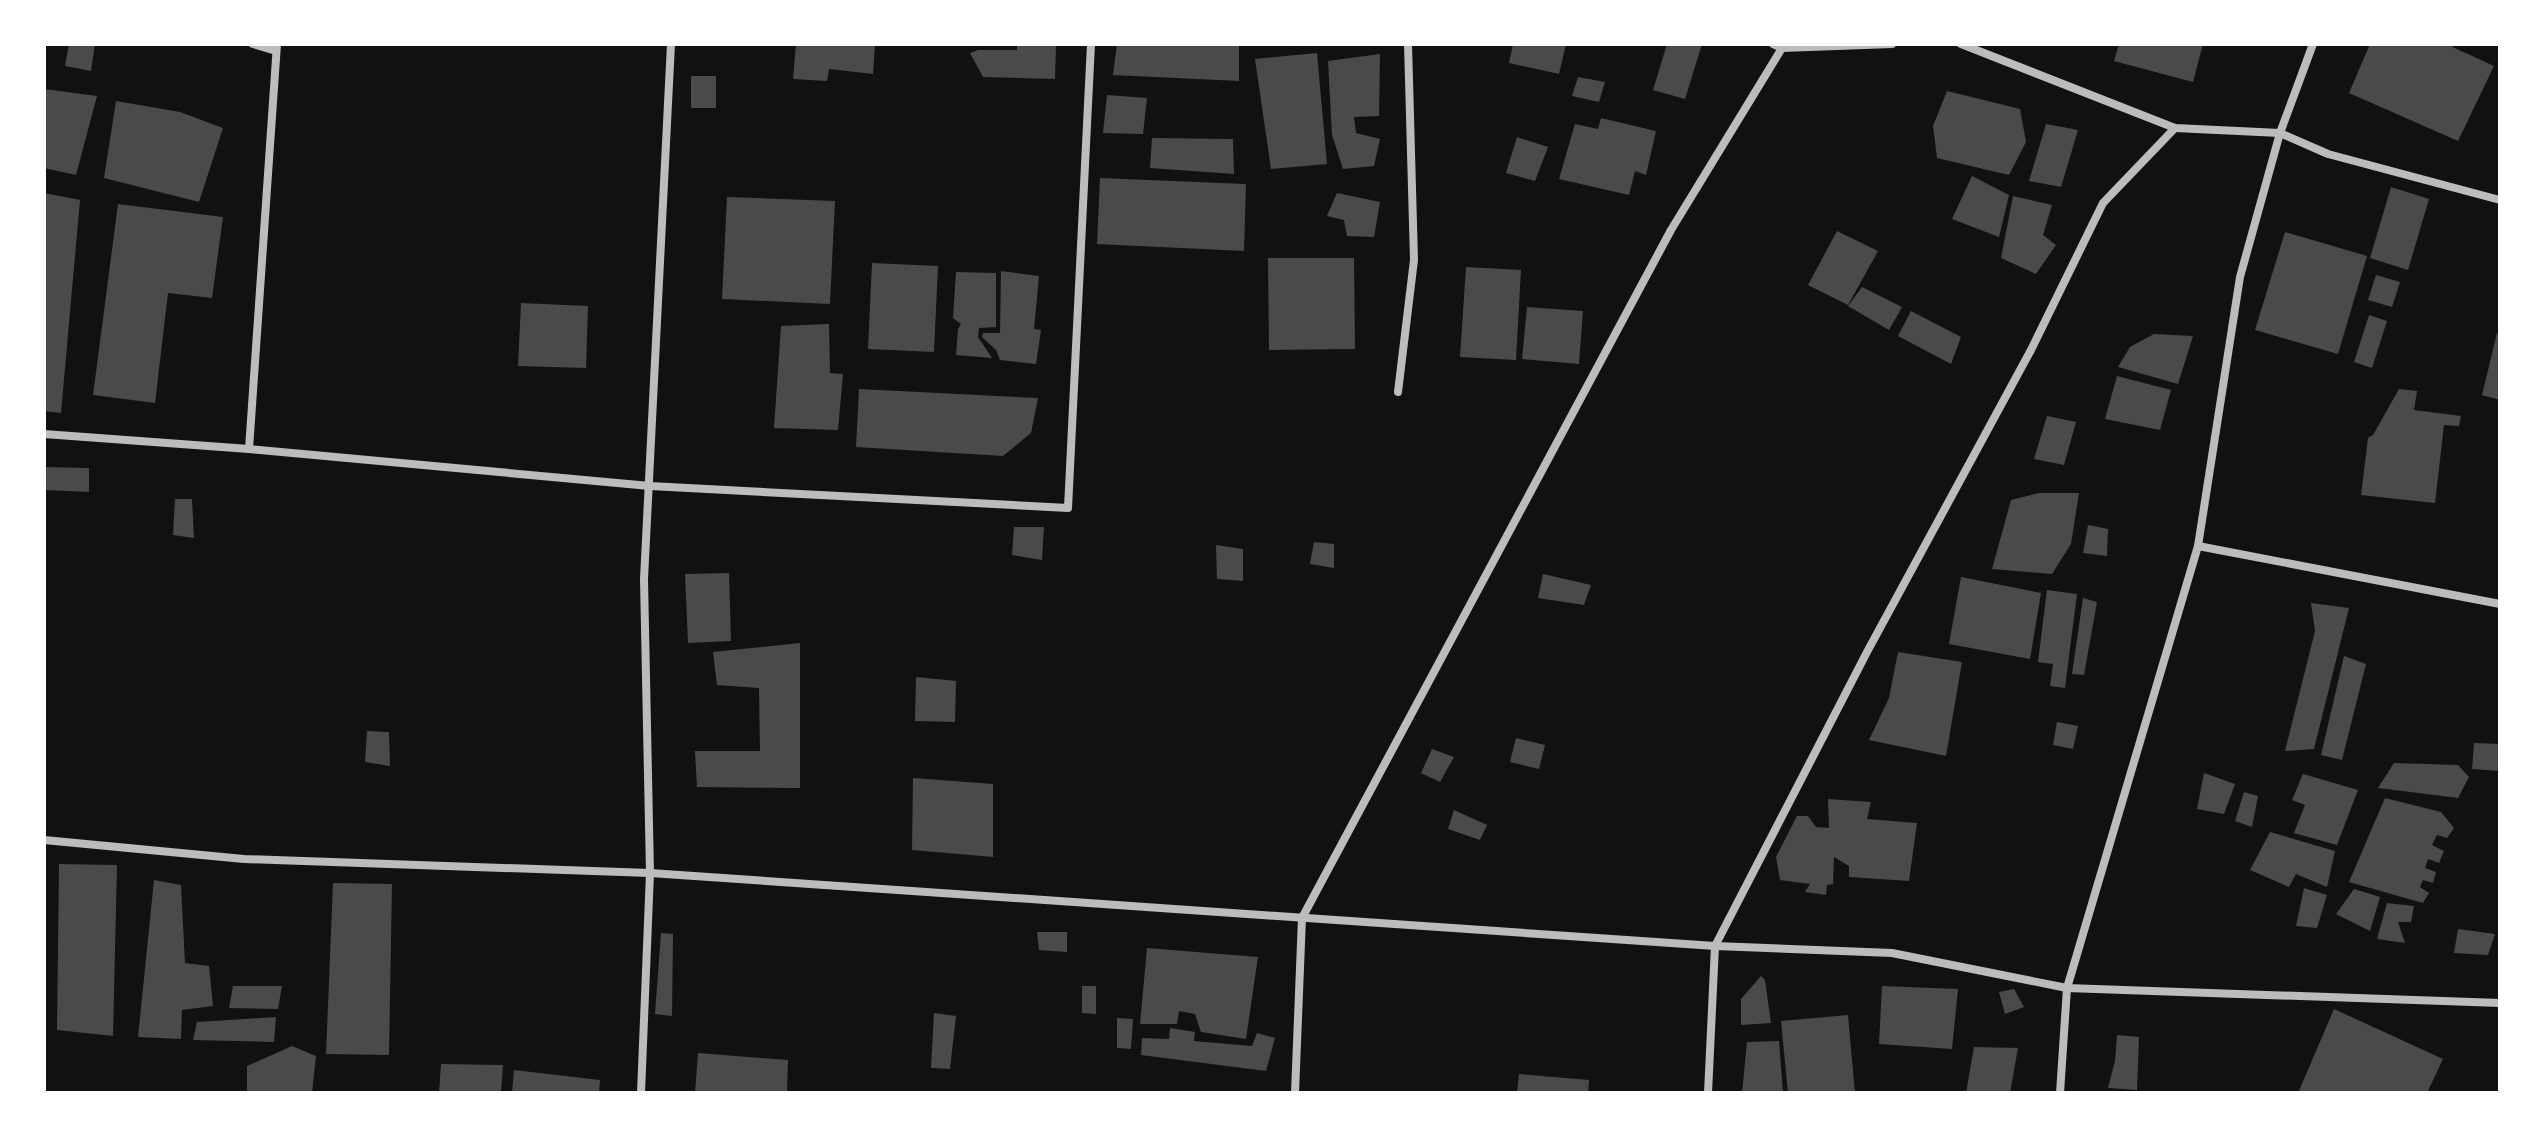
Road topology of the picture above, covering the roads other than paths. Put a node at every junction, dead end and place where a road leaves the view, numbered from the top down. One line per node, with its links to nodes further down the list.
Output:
1 (253, 44): 9 (street)
2 (671, 44): 16 (street)
3 (1091, 44): 16 (street)
4 (1408, 44): 13 (street)
5 (1892, 44): 8 (street)
6 (1961, 44): 10 (street)
7 (2313, 44): 11 (street)
8 (1778, 46): 21 (street)
9 (277, 48): 15 (street)
10 (2175, 128): 11 (street); 22 (street)
11 (2280, 133): 12 (street); 17 (street)
12 (2500, 200)
13 (1398, 392)
14 (44, 434): 15 (street)
15 (249, 449): 16 (street)
16 (650, 486): 20 (street)
17 (2198, 546): 18 (street); 23 (street)
18 (2500, 604)
19 (44, 840): 20 (street)
20 (650, 873): 21 (street); 25 (street)
21 (1302, 918): 22 (street); 26 (street)
22 (1715, 946): 23 (street); 27 (street)
23 (2067, 988): 24 (street); 28 (street)
24 (2500, 1003)
25 (641, 1093)
26 (1295, 1093)
27 (1708, 1093)
28 (2060, 1093)

